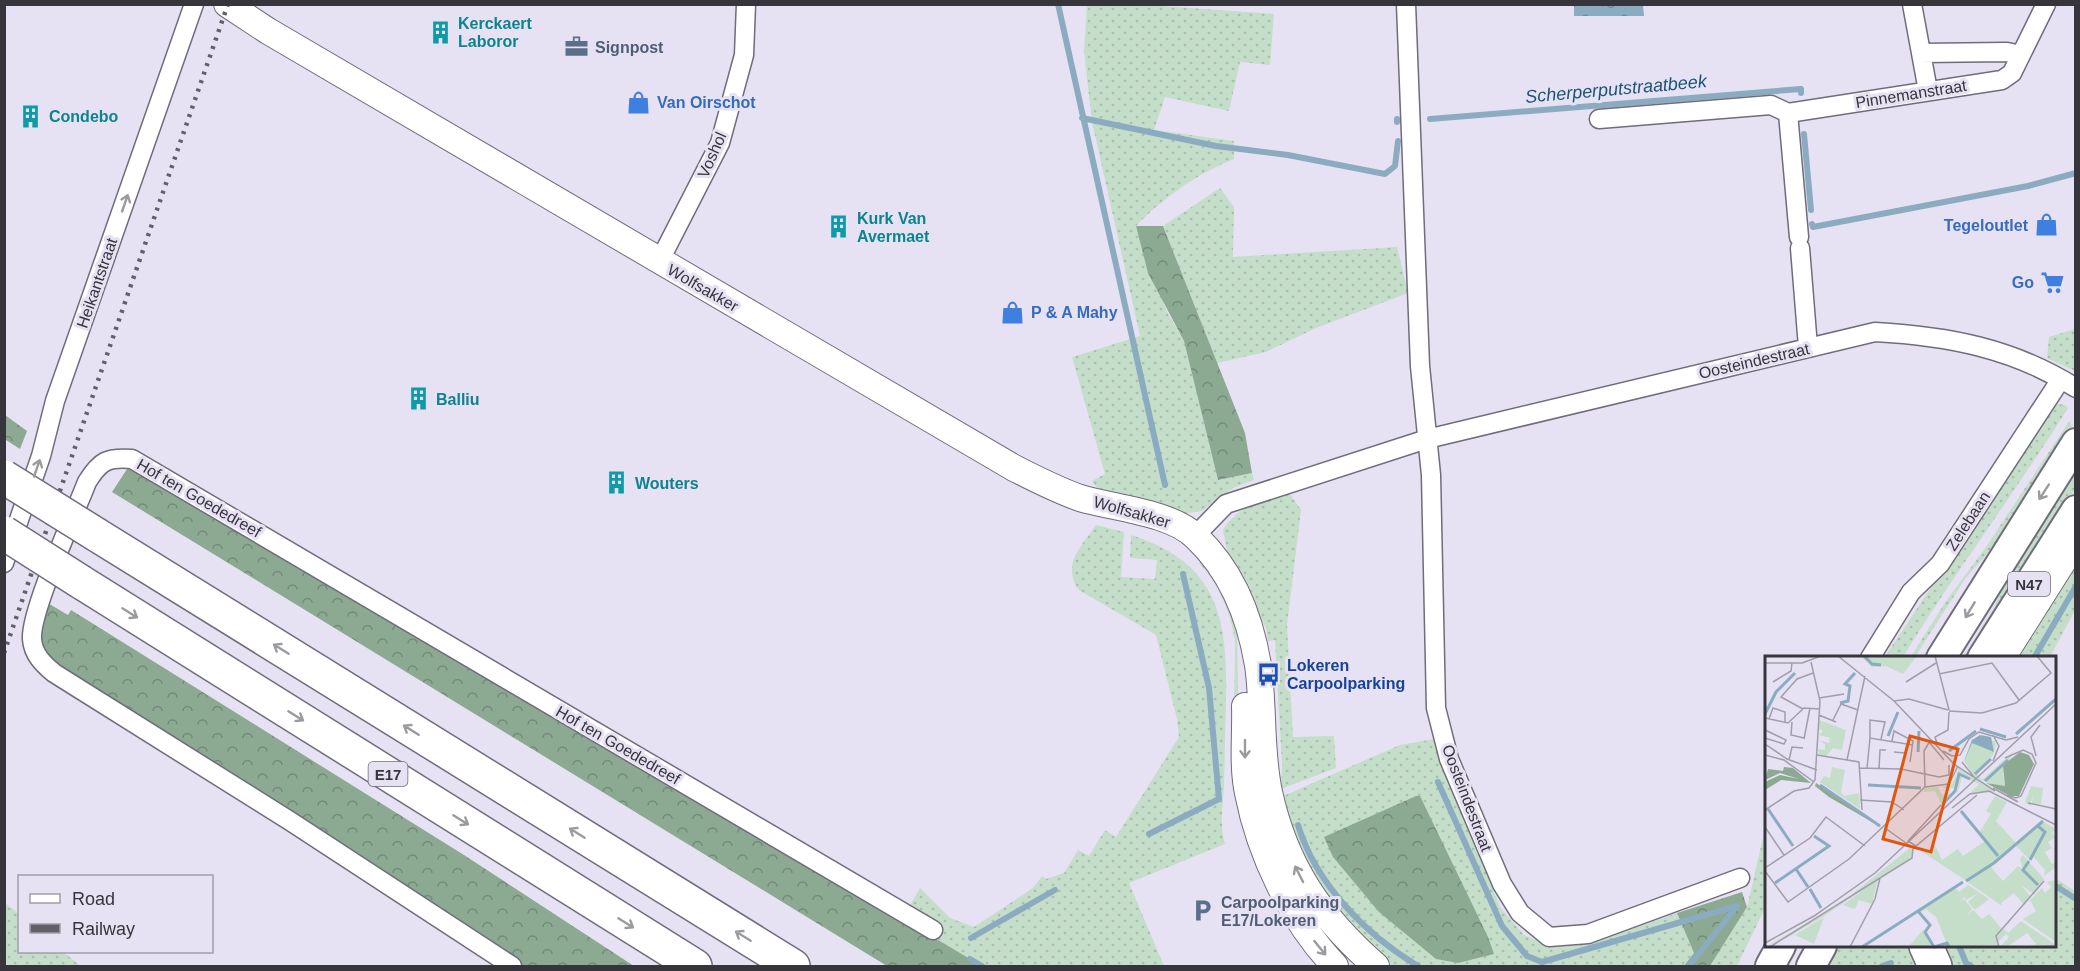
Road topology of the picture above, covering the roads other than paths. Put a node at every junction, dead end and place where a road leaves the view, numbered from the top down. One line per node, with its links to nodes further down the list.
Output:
1 (194, 4): 22 (street, Heikantstraat, one-way to 1)
2 (227, 4): 12 (street, Wolfsakker)
3 (746, 4): 12 (street, Voshol)
4 (1406, 4): 15 (street, Oosteindestraat)
5 (1912, 4): 7 (street)
6 (2046, 4): 8 (street, Pinnemanstraat)
7 (1921, 53): 8 (street, Pinnemanstraat); 9 (street)
8 (2021, 55): 9 (street, Pinnemanstraat)
9 (1928, 91): 10 (street, Pinnemanstraat)
10 (1788, 113): 11 (street, Pinnemanstraat); 13 (street)
11 (1599, 119)
12 (659, 262): 20 (street, Wolfsakker)
13 (1808, 347): 14 (street, Oosteindestraat); 15 (street, Oosteindestraat)
14 (2068, 383): 24 (street, Zelebaan)
15 (1427, 439): 20 (street); 28 (street, Oosteindestraat)
16 (2076, 443): 25 (main road, N47, one-way to 25)
17 (4, 477): 35 (highway, one-way to 17, bridge)
18 (2076, 510): 26 (main road, N47)
19 (4, 533): 34 (highway, E17, one-way to 34, bridge)
20 (1196, 536): 23 (street, Wolfsakker)
21 (2076, 541): 27 (street)
22 (4, 563)
23 (1249, 628): 36 (street, Wolfsakker, one-way to 36); 37 (street, Wolfsakker, one-way to 23)
24 (1871, 656)
25 (1942, 656)
26 (1983, 656)
27 (2003, 656)
28 (1740, 878)
29 (933, 930): 33 (street, Hof ten Goededreef)
30 (1780, 947): 38 (main road)
31 (1821, 947): 39 (main road)
32 (1927, 947): 40 (highway)
33 (512, 966)
34 (695, 966)
35 (793, 966)
36 (1335, 966)
37 (1376, 966)
38 (1770, 966)
39 (1811, 966)
40 (1935, 966)

